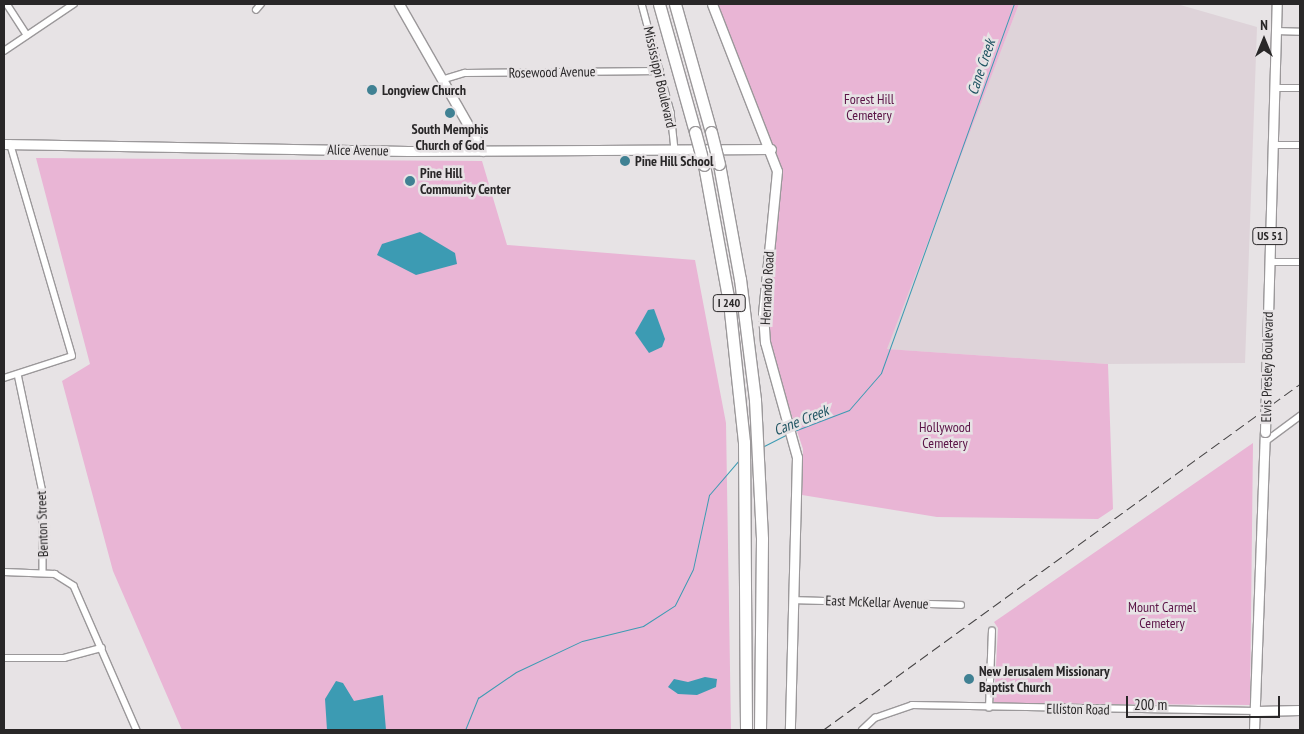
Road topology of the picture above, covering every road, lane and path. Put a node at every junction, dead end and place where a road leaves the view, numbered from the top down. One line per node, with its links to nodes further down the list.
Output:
1 (7, 4): 13 (street)
2 (74, 4): 13 (street)
3 (261, 4): 10 (street)
4 (642, 4): 15 (street, Mississippi Boulevard)
5 (659, 4): 42 (highway, I 240, bridge)
6 (675, 4): 43 (highway, I 240, bridge)
7 (712, 4): 22 (street, Hernando Road)
8 (1277, 4): 11 (street, Elvis Presley Boulevard / US 51)
9 (403, 5): 16 (street)
10 (256, 10)
11 (1276, 31): 12 (street); 17 (street, Elvis Presley Boulevard / US 51)
12 (1300, 32)
13 (27, 35): 14 (street)
14 (4, 51)
15 (660, 71): 16 (street, Rosewood Avenue); 23 (street, Mississippi Boulevard)
16 (445, 79): 24 (street)
17 (1275, 88): 18 (street); 20 (street, Elvis Presley Boulevard / US 51)
18 (1300, 88)
19 (7, 144): 24 (street, Alice Avenue); 27 (street)
20 (1273, 145): 21 (street); 25 (street, Elvis Presley Boulevard / US 51)
21 (1300, 146)
22 (771, 149): 23 (street, Alice Avenue); 33 (street, Hernando Road)
23 (675, 150): 24 (street, Alice Avenue)
24 (484, 151)
25 (1269, 262): 26 (street); 30 (street, Elvis Presley Boulevard / US 51, bridge)
26 (1300, 262)
27 (18, 374): 28 (street); 32 (street, Benton Street)
28 (4, 378)
29 (1300, 416): 30 (street)
30 (1265, 442): 40 (street, Elvis Presley Boulevard / US 51)
31 (4, 572): 32 (street)
32 (43, 573): 36 (street, Benton Street)
33 (793, 600): 34 (street, East McKellar Avenue); 44 (street, Hernando Road)
34 (961, 605)
35 (992, 631): 38 (street)
36 (102, 648): 37 (street); 41 (street, Benton Street)
37 (4, 658)
38 (989, 708): 40 (street, Elliston Road); 45 (street, Elliston Road)
39 (1300, 710): 40 (street, Elliston Road)
40 (1256, 711): 46 (street, Elvis Presley Boulevard / US 51)
41 (137, 730)
42 (746, 730)
43 (760, 730)
44 (790, 730)
45 (862, 730)
46 (1254, 730)

